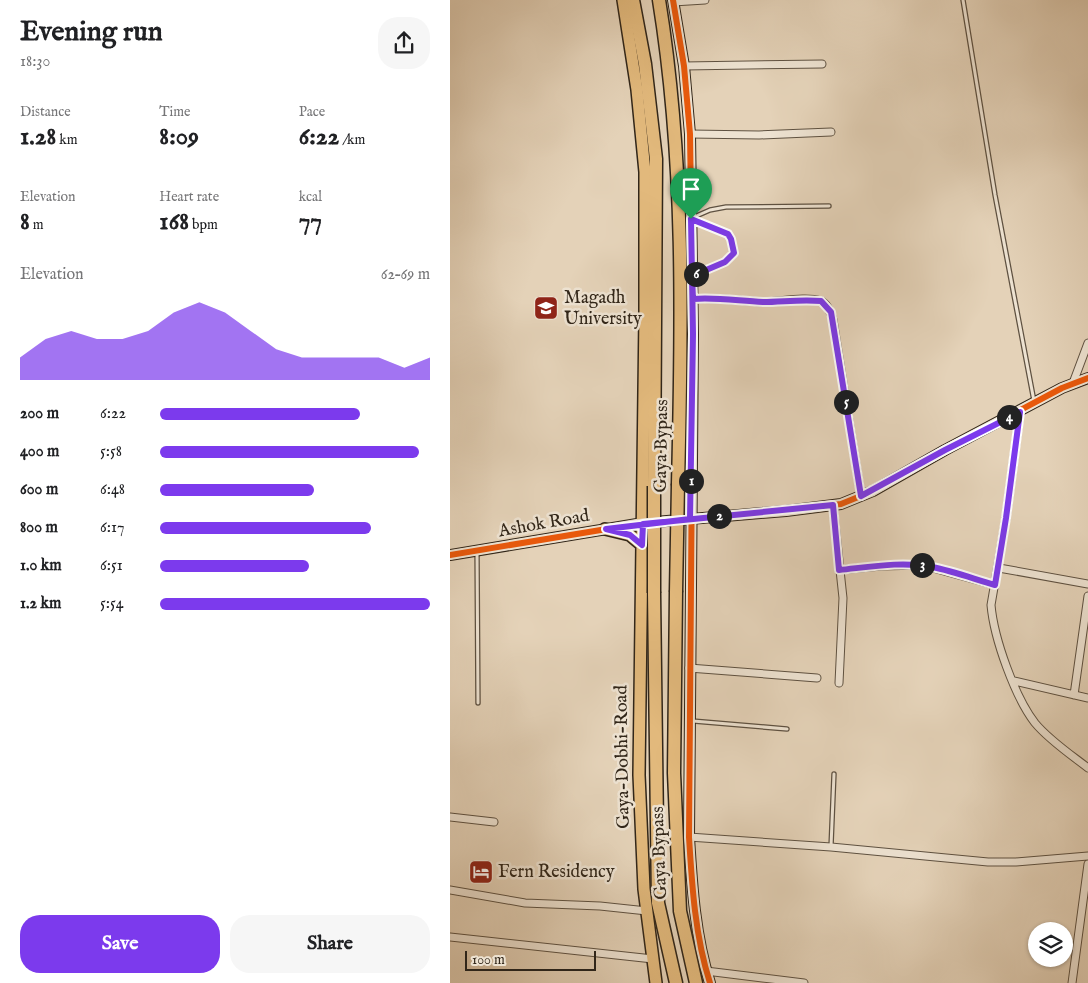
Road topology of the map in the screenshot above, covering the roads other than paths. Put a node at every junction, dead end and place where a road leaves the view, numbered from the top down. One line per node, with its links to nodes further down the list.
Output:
1 (623, 0): 23 (main road, Gaya-Dobhi-Road)
2 (633, 0): 56 (highway, bridge)
3 (660, 0): 57 (highway, Gaya Bypass, bridge)
4 (705, 0): 6 (street)
5 (963, 0): 18 (lane)
6 (673, 1): 8 (street)
7 (822, 64): 8 (street)
8 (684, 66): 10 (street)
9 (831, 132): 10 (street)
10 (690, 134): 12 (street)
11 (829, 206): 12 (lane)
12 (691, 219): 13 (street); 13 (lane)
13 (692, 276): 14 (street)
14 (693, 299): 20 (street); 22 (street)
15 (1088, 343): 17 (street)
16 (1088, 378): 17 (street, Ashok Road)
17 (1074, 383): 18 (street, Ashok Road)
18 (1034, 403): 19 (street, Ashok Road)
19 (1020, 412): 20 (street, Ashok Road); 28 (street)
20 (861, 496): 21 (street, Ashok Road)
21 (833, 505): 22 (street, Ashok Road); 29 (street)
22 (690, 519): 23 (street, Ashok Road); 33 (street)
23 (643, 527): 24 (street, Ashok Road); 25 (main road, Gaya-Dobhi-Road)
24 (606, 529): 25 (main road); 26 (street, Ashok Road)
25 (642, 545): 51 (main road, Gaya-Dobhi-Road)
26 (477, 552): 27 (street, Ashok Road); 39 (lane)
27 (450, 555)
28 (999, 568): 30 (street); 31 (street)
29 (839, 570): 31 (street); 36 (street)
30 (1088, 584)
31 (995, 585): 35 (street)
32 (1088, 596): 37 (street)
33 (690, 668): 34 (street); 40 (street)
34 (817, 678)
35 (1014, 681): 37 (street); 42 (street)
36 (839, 683)
37 (1074, 695): 38 (street)
38 (1088, 698)
39 (478, 703)
40 (689, 721): 41 (lane); 46 (street)
41 (787, 729)
42 (1088, 768)
43 (834, 774): 47 (lane)
44 (450, 817): 45 (street)
45 (494, 822)
46 (689, 837): 47 (street); 54 (street)
47 (831, 846): 48 (street)
48 (1088, 856)
49 (1088, 864): 60 (street)
50 (450, 890): 51 (street)
51 (647, 911): 53 (main road, Gaya-Dobhi-Road)
52 (450, 936): 53 (street)
53 (653, 959): 55 (main road, Gaya-Dobhi-Road)
54 (706, 971): 58 (street); 59 (street)
55 (656, 983)
56 (676, 983)
57 (696, 983)
58 (710, 983)
59 (804, 983)
60 (1072, 983)

